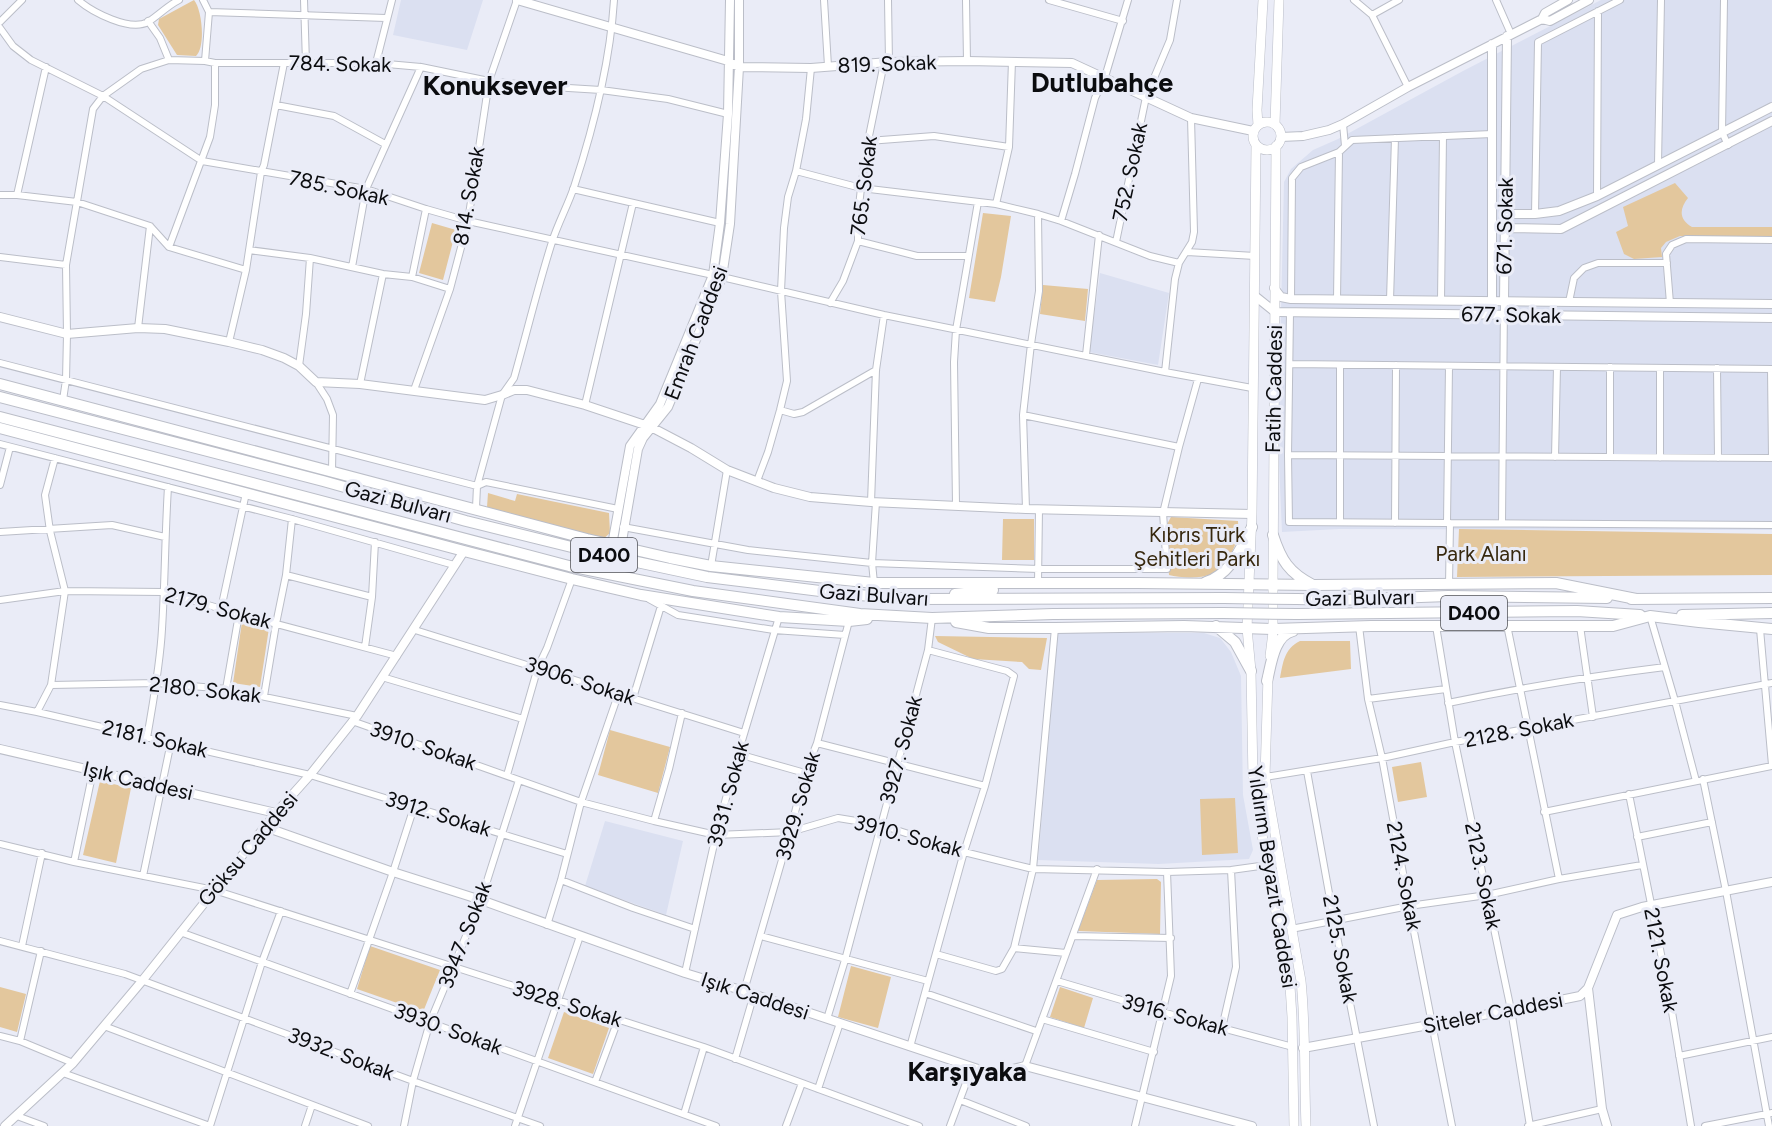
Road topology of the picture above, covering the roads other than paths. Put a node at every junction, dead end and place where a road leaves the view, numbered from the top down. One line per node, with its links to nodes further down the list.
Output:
1 (22, 0): 37 (street)
2 (78, 0): 35 (street)
3 (179, 0): 27 (street)
4 (204, 0): 30 (street)
5 (304, 0): 31 (street)
6 (392, 0): 33 (street)
7 (517, 0): 28 (street, 819. Sokak); 58 (street, 814. Sokak)
8 (614, 0): 39 (street)
9 (730, 0): 45 (street, Emrah Caddesi)
10 (739, 0): 52 (street, Emrah Caddesi)
11 (824, 0): 53 (street)
12 (888, 0): 51 (street, 765. Sokak)
13 (966, 0): 44 (street)
14 (1049, 0): 36 (street)
15 (1128, 0): 36 (street)
16 (1177, 0): 62 (street, 752. Sokak)
17 (1261, 0): 70 (main road)
18 (1279, 0): 68 (main road)
19 (1354, 0): 32 (street)
20 (1399, 0): 32 (street)
21 (1496, 0): 40 (street)
22 (1568, 0): 34 (street)
23 (1589, 0): 34 (street)
24 (1620, 0): 29 (street)
25 (1661, 0): 85 (street)
26 (1724, 0): 71 (street)
27 (167, 2): 35 (street)
28 (550, 4): 39 (street, 819. Sokak)
29 (1598, 11): 93 (street); 101 (street)
30 (209, 12): 31 (street); 43 (street)
31 (304, 14): 33 (street); 49 (street)
32 (1372, 15): 59 (street)
33 (386, 18): 50 (street)
34 (1542, 19): 40 (street)
35 (148, 21): 42 (street)
36 (1123, 21): 57 (street)
37 (0, 22)
38 (0, 28): 54 (street, 785. Sokak)
39 (612, 28): 45 (street, 819. Sokak); 60 (street)
40 (1509, 35): 41 (street); 100 (street, 671. Sokak)
41 (1492, 44): 59 (street); 72 (street, 671. Sokak)
42 (169, 60): 43 (street, 784. Sokak); 61 (street, 784. Sokak)
43 (205, 61): 47 (street, 784. Sokak)
44 (967, 61): 46 (street, 819. Sokak); 51 (street, 819. Sokak)
45 (728, 62): 52 (street, 819. Sokak); 65 (street, Emrah Caddesi)
46 (1012, 62): 57 (street, 819. Sokak); 82 (street)
47 (215, 63): 48 (street, 784. Sokak); 84 (street)
48 (284, 63): 49 (street, 784. Sokak); 63 (street)
49 (306, 63): 50 (street, 784. Sokak)
50 (376, 63): 55 (street, 784. Sokak)
51 (886, 63): 53 (street, 819. Sokak); 76 (street, 765. Sokak)
52 (739, 66): 56 (street, 819. Sokak); 126 (street, Emrah Caddesi)
53 (828, 66): 56 (street, 819. Sokak)
54 (46, 67): 61 (street, 785. Sokak); 92 (street)
55 (422, 67): 58 (street, 784. Sokak); 77 (street)
56 (811, 68): 86 (street)
57 (1105, 77): 62 (street, 819. Sokak); 103 (street)
58 (489, 81): 60 (street, 784. Sokak); 102 (street, 814. Sokak)
59 (1408, 87): 69 (street)
60 (601, 90): 65 (street, 784. Sokak); 90 (street)
61 (103, 96): 84 (street, 785. Sokak); 94 (street)
62 (1146, 97): 66 (street, 819. Sokak); 111 (street, 752. Sokak)
63 (276, 105): 77 (street); 87 (street)
64 (1772, 107): 71 (street)
65 (728, 114): 104 (street, Emrah Caddesi)
66 (1191, 118): 70 (street, 819. Sokak); 114 (street)
67 (1772, 122): 78 (street)
68 (1275, 124): 70 (main road); 74 (main road)
69 (1343, 124): 74 (street); 81 (street)
70 (1256, 128): 79 (main road)
71 (1722, 132): 78 (street); 85 (street)
72 (1492, 134): 73 (street); 136 (street, 671. Sokak)
73 (1443, 136): 75 (street); 135 (street)
74 (1281, 137): 80 (main road)
75 (1395, 138): 81 (street); 134 (street)
76 (868, 141): 82 (street); 88 (street, 765. Sokak)
77 (385, 144): 89 (street)
78 (1728, 144): 106 (street)
79 (1256, 145): 80 (main road); 117 (main road, Fatih Caddesi)
80 (1276, 146): 128 (main road, Fatih Caddesi)
81 (1345, 146): 83 (street)
82 (1009, 147): 97 (street)
83 (1339, 152): 132 (street); 133 (street)
84 (202, 161): 87 (street, 785. Sokak); 112 (street)
85 (1658, 164): 93 (street)
86 (796, 171): 88 (street); 130 (street)
87 (261, 172): 89 (street, 785. Sokak); 113 (street)
88 (861, 188): 95 (street); 110 (street, 765. Sokak)
89 (366, 189): 98 (street, 785. Sokak); 123 (street)
90 (573, 189): 96 (street); 108 (street)
91 (0, 195): 92 (street)
92 (17, 195): 94 (street)
93 (1597, 196): 101 (street)
94 (78, 202): 105 (street); 122 (street)
95 (978, 202): 97 (street); 116 (street)
96 (633, 203): 104 (street); 115 (street)
97 (996, 204): 99 (street)
98 (426, 209): 102 (street, 785. Sokak); 127 (street)
99 (1038, 214): 103 (street); 153 (street)
100 (1506, 214): 101 (street); 106 (street, 671. Sokak)
101 (1535, 214)
102 (468, 221): 108 (street, 785. Sokak); 129 (street, 814. Sokak)
103 (1061, 221): 107 (street)
104 (720, 223): 126 (street, Emrah Caddesi)
105 (150, 226): 112 (street); 149 (street)
106 (1506, 228): 137 (street, 671. Sokak)
107 (1099, 235): 111 (street); 154 (street)
108 (553, 238): 115 (street, 785. Sokak); 176 (street)
109 (1772, 240): 120 (street)
110 (858, 241): 116 (street); 139 (street, 765. Sokak)
111 (1116, 242): 121 (street)
112 (169, 247): 124 (street)
113 (249, 250): 119 (street); 124 (street)
114 (1187, 252): 117 (street); 121 (street)
115 (621, 255): 126 (street, 785. Sokak); 179 (street)
116 (968, 256): 150 (street)
117 (1255, 256): 131 (main road, Fatih Caddesi)
118 (0, 257): 122 (street)
119 (310, 258): 123 (street); 159 (street)
120 (1667, 262): 138 (street); 140 (street)
121 (1179, 263): 168 (street)
122 (66, 265): 151 (street)
123 (352, 267): 125 (street)
124 (246, 270): 152 (street)
125 (383, 274): 127 (street); 173 (street)
126 (717, 276): 130 (street, 785. Sokak); 183 (street, Emrah Caddesi)
127 (412, 277): 129 (street)
128 (1274, 288): 132 (street); 142 (main road, Fatih Caddesi)
129 (450, 289): 175 (street, 814. Sokak)
130 (781, 291): 139 (street, 785. Sokak); 180 (street)
131 (1255, 296): 142 (street); 174 (main road, Fatih Caddesi)
132 (1291, 299): 133 (street, 677. Sokak)
133 (1337, 300): 134 (street, 677. Sokak)
134 (1390, 300): 135 (street, 677. Sokak)
135 (1441, 301): 136 (street, 677. Sokak)
136 (1492, 301): 137 (street, 677. Sokak); 145 (street, 671. Sokak)
137 (1504, 301): 138 (street, 677. Sokak); 146 (street, 671. Sokak)
138 (1569, 302): 140 (street, 677. Sokak)
139 (830, 303): 144 (street, 785. Sokak)
140 (1670, 303): 141 (street, 677. Sokak)
141 (1772, 304)
142 (1275, 312): 143 (street, 677. Sokak); 226 (main road, Fatih Caddesi)
143 (1290, 313): 145 (street, 677. Sokak); 156 (street)
144 (884, 315): 150 (street, 785. Sokak); 167 (street)
145 (1492, 315): 146 (street, 677. Sokak)
146 (1504, 315): 148 (street, 677. Sokak); 161 (street, 671. Sokak)
147 (0, 317): 151 (street)
148 (1772, 318)
149 (138, 328): 151 (street); 152 (street)
150 (956, 330): 153 (street, 785. Sokak); 208 (street)
151 (67, 334): 170 (street)
152 (229, 342): 159 (street)
153 (1031, 344): 154 (street, 785. Sokak); 181 (street)
154 (1086, 355): 168 (street, 785. Sokak)
155 (0, 363): 170 (street)
156 (1290, 364): 157 (street); 189 (street)
157 (1340, 365): 158 (street); 190 (street)
158 (1396, 365): 160 (street); 191 (street)
159 (299, 366): 171 (street)
160 (1449, 366): 161 (street); 192 (street)
161 (1503, 366): 162 (street); 193 (street, 671. Sokak)
162 (1557, 367): 163 (street); 194 (street)
163 (1610, 367): 164 (street); 195 (street)
164 (1660, 368): 165 (street); 197 (street)
165 (1717, 368): 166 (street); 198 (street)
166 (1771, 369): 199 (street)
167 (876, 370): 180 (street); 207 (street)
168 (1165, 372): 169 (street, 785. Sokak)
169 (1198, 379): 174 (street, 785. Sokak); 187 (street)
170 (66, 381): 178 (street); 188 (street)
171 (316, 382): 173 (street); 188 (street)
172 (0, 384): 178 (highway)
173 (360, 384): 175 (street)
174 (1252, 388): 215 (main road, Fatih Caddesi)
175 (414, 390): 176 (street)
176 (502, 396): 179 (street); 204 (street)
177 (0, 397): 250 (highway, Gazi Bulvarı / D400)
178 (63, 400): 201 (highway)
179 (585, 405): 183 (street)
180 (780, 410): 202 (street)
181 (1023, 414): 187 (street); 212 (street)
182 (0, 417): 257 (highway, Gazi Bulvarı / D400)
183 (647, 426): 200 (street); 211 (street, Emrah Caddesi); 222 (street, Emrah Caddesi)
184 (0, 428): 206 (highway)
185 (0, 444): 186 (street)
186 (10, 447): 196 (street); 203 (street)
187 (1179, 447): 214 (street)
188 (333, 449): 201 (street); 204 (street)
189 (1288, 455): 190 (street); 217 (street)
190 (1340, 456): 191 (street); 217 (street)
191 (1395, 456): 192 (street); 218 (street)
192 (1448, 456): 193 (street); 219 (street)
193 (1503, 457): 194 (street); 220 (street, 671. Sokak)
194 (1555, 457): 195 (street)
195 (1610, 457): 197 (street)
196 (55, 458): 205 (street); 224 (street)
197 (1660, 458): 198 (street)
198 (1718, 458): 199 (street)
199 (1772, 458)
200 (727, 470): 202 (street); 229 (street)
201 (332, 471): 210 (highway)
202 (756, 481): 207 (street)
203 (0, 484)
204 (477, 486): 210 (street); 211 (street)
205 (168, 487): 209 (street); 227 (street)
206 (246, 492): 209 (street); 231 (highway)
207 (874, 502): 208 (street); 232 (street)
208 (956, 505): 212 (street)
209 (242, 508): 216 (street); 254 (street)
210 (476, 508): 230 (highway)
211 (618, 509): 230 (street, Emrah Caddesi)
212 (1026, 509): 213 (street)
213 (1039, 509): 214 (street); 235 (street)
214 (1163, 513): 215 (street); 235 (street)
215 (1252, 514): 223 (main road, Fatih Caddesi)
216 (291, 519): 228 (street); 236 (street)
217 (1341, 522): 218 (street)
218 (1395, 523): 219 (street)
219 (1449, 523): 220 (street); 244 (street)
220 (1502, 523): 221 (street)
221 (1772, 525)
222 (623, 527): 229 (street); 230 (street, Emrah Caddesi)
223 (1252, 527): 240 (highway); 241 (main road, Fatih Caddesi)
224 (50, 531): 225 (street); 227 (street); 245 (street)
225 (0, 532)
226 (1273, 535): 242 (main road, Fatih Caddesi); 243 (highway)
227 (165, 537): 246 (street)
228 (375, 542): 233 (street); 248 (street)
229 (714, 545): 232 (street); 234 (street)
230 (616, 546): 234 (highway)
231 (465, 551): 233 (street, Göksu Caddesi); 237 (highway)
232 (872, 563): 235 (street); 238 (street)
233 (454, 565): 273 (street, Göksu Caddesi)
234 (711, 566): 238 (highway)
235 (1039, 569): 239 (street)
236 (286, 575): 248 (street); 262 (street)
237 (572, 579): 247 (highway); 280 (street)
238 (874, 583): 239 (highway)
239 (1038, 584): 240 (highway); 250 (highway)
240 (1202, 584): 241 (highway)
241 (1248, 584): 242 (highway); 270 (main road, Fatih Caddesi)
242 (1273, 585): 243 (highway); 275 (main road, Fatih Caddesi)
243 (1314, 585): 244 (highway)
244 (1449, 585): 251 (highway)
245 (65, 591): 246 (street, 2179. Sokak); 252 (street, 2179. Sokak); 289 (street)
246 (163, 592): 254 (street, 2179. Sokak); 286 (street)
247 (641, 595): 253 (street); 259 (highway)
248 (372, 597): 277 (street)
249 (1772, 598): 251 (highway, Gazi Bulvarı / D400)
250 (914, 599): 251 (highway, Gazi Bulvarı / D400, bridge)
251 (1636, 599)
252 (0, 600)
253 (661, 606): 274 (street); 295 (street)
254 (221, 609): 256 (street, 2179. Sokak)
255 (1772, 613): 258 (highway, Gazi Bulvarı / D400)
256 (239, 614): 262 (street, 2179. Sokak); 291 (street)
257 (894, 616): 260 (highway, Gazi Bulvarı / D400); 261 (highway)
258 (1650, 616): 260 (highway, Gazi Bulvarı / D400, bridge); 267 (highway); 271 (highway); 281 (street)
259 (779, 617): 261 (highway); 274 (street, 3931. Sokak)
260 (932, 618): 269 (highway); 278 (street, 3927. Sokak)
261 (849, 621): 276 (street, 3929. Sokak)
262 (276, 624): 277 (street, 2179. Sokak); 294 (street)
263 (1507, 625): 266 (highway); 267 (highway); 290 (street)
264 (1215, 626): 269 (highway); 270 (highway); 282 (highway)
265 (1359, 626): 266 (highway); 268 (highway); 296 (street, 2124. Sokak)
266 (1436, 626): 292 (street, 2123. Sokak)
267 (1580, 626): 284 (street)
268 (1310, 627): 275 (highway); 285 (highway)
269 (1055, 628): 346 (street)
270 (1247, 628): 275 (highway); 282 (main road, Yıldırım Beyazıt Caddesi)
271 (1760, 629): 272 (highway); 288 (street)
272 (1772, 629)
273 (415, 630): 279 (street, Göksu Caddesi); 280 (street, 3906. Sokak)
274 (774, 630): 276 (street); 306 (street, 3931. Sokak)
275 (1273, 630): 285 (main road, Yıldırım Beyazıt Caddesi)
276 (845, 635): 310 (street, 3929. Sokak)
277 (365, 647): 279 (street, 2179. Sokak)
278 (928, 650): 314 (street, 3927. Sokak); 325 (street)
279 (397, 656): 283 (street, Göksu Caddesi)
280 (538, 667): 293 (street, 3906. Sokak); 304 (street)
281 (1665, 667): 284 (street); 297 (street)
282 (1251, 671): 344 (main road, Yıldırım Beyazıt Caddesi)
283 (382, 677): 303 (street, Göksu Caddesi); 304 (street)
284 (1587, 677): 290 (street); 302 (street)
285 (1267, 681): 321 (main road, Yıldırım Beyazıt Caddesi)
286 (157, 683): 289 (street, 2180. Sokak); 291 (street, 2180. Sokak); 307 (street)
287 (1772, 683): 288 (street, 2128. Sokak)
288 (1764, 684): 297 (street, 2128. Sokak); 315 (street)
289 (51, 685): 300 (street)
290 (1519, 688): 298 (street); 305 (street)
291 (226, 689): 294 (street, 2180. Sokak)
292 (1446, 689): 296 (street); 298 (street, 2123. Sokak)
293 (618, 694): 295 (street, 3906. Sokak); 327 (street)
294 (264, 696): 303 (street, 2180. Sokak)
295 (633, 698): 301 (street, 3906. Sokak)
296 (1368, 699): 313 (street, 2124. Sokak)
297 (1676, 701): 302 (street, 2128. Sokak); 323 (street)
298 (1448, 703): 309 (street, 2123. Sokak)
299 (0, 705): 300 (street, 2181. Sokak)
300 (37, 712): 307 (street, 2181. Sokak)
301 (682, 712): 306 (street, 3906. Sokak); 331 (street)
302 (1593, 717): 305 (street, 2128. Sokak)
303 (355, 719): 319 (street, Göksu Caddesi); 320 (street, 3910. Sokak)
304 (523, 719): 320 (street)
305 (1529, 728): 309 (street, 2128. Sokak); 329 (street)
306 (744, 733): 312 (street, 3931. Sokak)
307 (147, 738): 308 (street, 2181. Sokak)
308 (171, 742): 319 (street, 2181. Sokak); 324 (street)
309 (1455, 742): 313 (street, 2128. Sokak); 357 (street, 2123. Sokak)
310 (817, 743): 314 (street); 318 (street, 3929. Sokak)
311 (0, 749): 316 (street, Işık Caddesi)
312 (738, 754): 318 (street); 337 (street, 3931. Sokak)
313 (1382, 758): 317 (street, 2128. Sokak); 359 (street, 2124. Sokak)
314 (897, 764): 325 (street); 333 (street, 3927. Sokak)
315 (1772, 765): 323 (street)
316 (93, 771): 324 (street, Işık Caddesi); 343 (street)
317 (1307, 771): 321 (street, 2128. Sokak); 362 (street, 2125. Sokak)
318 (805, 773): 335 (street, 3929. Sokak)
319 (310, 775): 328 (street, 3912. Sokak); 330 (street, Göksu Caddesi)
320 (507, 775): 322 (street, 3910. Sokak)
321 (1265, 777): 365 (main road, Yıldırım Beyazıt Caddesi)
322 (519, 780): 327 (street, 3910. Sokak); 336 (street, 3947. Sokak)
323 (1700, 780): 326 (street); 332 (street)
324 (161, 786): 330 (street, Işık Caddesi); 351 (street)
325 (985, 786): 340 (street)
326 (1629, 794): 329 (street); 338 (street, 2121. Sokak)
327 (581, 802): 331 (street, 3910. Sokak); 342 (street)
328 (414, 807): 336 (street, 3912. Sokak); 349 (street)
329 (1544, 812): 352 (street)
330 (276, 813): 334 (street, Göksu Caddesi)
331 (654, 821): 337 (street, 3910. Sokak)
332 (1712, 822): 338 (street); 356 (street)
333 (881, 825): 335 (street, 3910. Sokak); 340 (street, 3910. Sokak); 378 (street, 3927. Sokak)
334 (265, 827): 349 (street, Işık Caddesi); 355 (street, Göksu Caddesi)
335 (790, 832): 337 (street, 3910. Sokak); 368 (street, 3929. Sokak)
336 (501, 834): 342 (street, 3912. Sokak); 358 (street, 3947. Sokak)
337 (716, 835): 364 (street, 3931. Sokak)
338 (1637, 837): 345 (street, 2121. Sokak)
339 (0, 844): 341 (street, 3928. Sokak)
340 (964, 852): 346 (street, 3910. Sokak); 377 (street)
341 (42, 853): 343 (street, 3928. Sokak); 373 (street)
342 (567, 854): 353 (street)
343 (74, 862): 351 (street, 3928. Sokak)
344 (1267, 865): 348 (street, 3910. Sokak); 410 (main road, Yıldırım Beyazıt Caddesi)
345 (1642, 865): 352 (street); 360 (street, 2121. Sokak)
346 (1033, 869): 347 (street, 3910. Sokak); 374 (street)
347 (1097, 869): 350 (street, 3910. Sokak); 369 (street)
348 (1231, 870): 350 (street, 3910. Sokak); 401 (street)
349 (393, 872): 358 (street, Işık Caddesi); 371 (street)
350 (1167, 872): 370 (street)
351 (143, 876): 355 (street, 3928. Sokak)
352 (1560, 879): 357 (street)
353 (561, 880): 363 (street); 364 (street)
354 (1772, 882): 356 (street, Siteler Caddesi)
355 (213, 890): 361 (street, 3928. Sokak); 366 (street, Göksu Caddesi)
356 (1726, 891): 360 (street, Siteler Caddesi); 407 (street)
357 (1487, 895): 359 (street); 391 (street, 2123. Sokak)
358 (481, 900): 363 (street, Işık Caddesi); 380 (street, 3947. Sokak)
359 (1409, 906): 362 (street); 399 (street, 2124. Sokak)
360 (1651, 906): 385 (street, Siteler Caddesi); 413 (street, 2121. Sokak)
361 (281, 910): 371 (street, 3928. Sokak); 379 (street)
362 (1334, 921): 365 (street); 405 (street, 2125. Sokak)
363 (547, 925): 367 (street, Işık Caddesi)
364 (695, 929): 381 (street, 3931. Sokak)
365 (1291, 929): 411 (main road, Yıldırım Beyazıt Caddesi)
366 (180, 932): 379 (street, 3930. Sokak); 382 (street, Göksu Caddesi)
367 (580, 936): 381 (street, Işık Caddesi); 390 (street)
368 (761, 936): 378 (street); 386 (street, 3929. Sokak)
369 (1073, 936): 370 (street); 376 (street)
370 (1171, 938): 392 (street)
371 (369, 940): 380 (street, 3928. Sokak); 388 (street)
372 (0, 941): 373 (street, 3932. Sokak)
373 (22, 946): 375 (street, 3932. Sokak)
374 (1014, 948): 376 (street); 377 (street)
375 (41, 951): 382 (street, 3932. Sokak); 406 (street)
376 (1066, 953): 384 (street)
377 (936, 954): 383 (street)
378 (845, 960): 383 (street); 395 (street, 3927. Sokak)
379 (262, 962): 388 (street, 3930. Sokak); 393 (street)
380 (453, 968): 390 (street, 3928. Sokak); 397 (street, 3947. Sokak)
381 (685, 973): 386 (street, Işık Caddesi)
382 (142, 981): 393 (street, 3932. Sokak); 400 (street, Göksu Caddesi)
383 (927, 981): 387 (street)
384 (1057, 981): 392 (street, 3916. Sokak); 394 (street)
385 (1588, 988): 391 (street, Siteler Caddesi); 428 (street)
386 (744, 991): 389 (street, Işık Caddesi)
387 (925, 993): 402 (street); 409 (street)
388 (350, 994): 397 (street, 3930. Sokak)
389 (754, 994): 395 (street, Işık Caddesi); 414 (street)
390 (558, 1001): 396 (street, 3928. Sokak); 415 (street)
391 (1511, 1010): 399 (street, Siteler Caddesi); 454 (street, 2123. Sokak)
392 (1162, 1012): 401 (street, 3916. Sokak); 412 (street)
393 (245, 1018): 420 (street); 421 (street, 3932. Sokak)
394 (1042, 1018): 402 (street); 412 (street)
395 (827, 1019): 398 (street, Işık Caddesi)
396 (618, 1020): 408 (street, 3928. Sokak); 422 (street)
397 (430, 1022): 415 (street, 3930. Sokak); 421 (street, 3947. Sokak)
398 (840, 1023): 409 (street, Işık Caddesi); 424 (street)
399 (1433, 1024): 405 (street, Siteler Caddesi); 453 (street, 2124. Sokak)
400 (104, 1026): 416 (street, Göksu Caddesi); 420 (street)
401 (1221, 1028): 410 (street, 3916. Sokak)
402 (1036, 1031): 417 (street)
403 (0, 1036): 406 (street)
404 (1772, 1037): 407 (street)
405 (1358, 1039): 411 (street, Siteler Caddesi); 452 (street, 2125. Sokak)
406 (20, 1041): 416 (street)
407 (1754, 1041): 413 (street); 429 (street)
408 (704, 1047): 414 (street, 3928. Sokak); 430 (street)
409 (910, 1047): 418 (street, Işık Caddesi)
410 (1293, 1047): 450 (main road, Yıldırım Beyazıt Caddesi)
411 (1304, 1048): 451 (main road, Yıldırım Beyazıt Caddesi)
412 (1154, 1052): 425 (street)
413 (1679, 1056): 456 (street, 2121. Sokak)
414 (735, 1059): 423 (street, 3928. Sokak)
415 (536, 1061): 422 (street, 3930. Sokak); 432 (street)
416 (73, 1062): 419 (street, Göksu Caddesi)
417 (1025, 1066): 418 (street, Işık Caddesi); 425 (street, Işık Caddesi)
418 (972, 1067): 426 (street)
419 (63, 1073): 431 (street, Göksu Caddesi); 434 (street)
420 (228, 1073): 427 (street); 437 (street)
421 (413, 1081): 432 (street, 3932. Sokak); 440 (street, 3947. Sokak)
422 (595, 1082): 430 (street, 3930. Sokak)
423 (802, 1083): 424 (street, 3928. Sokak); 444 (street)
424 (818, 1089): 445 (street, 3928. Sokak)
425 (1143, 1098): 433 (street, Işık Caddesi); 448 (street)
426 (960, 1100): 446 (street); 447 (street)
427 (312, 1105): 438 (street); 439 (street)
428 (1602, 1109): 454 (street); 455 (street)
429 (1769, 1113): 457 (street); 458 (street)
430 (684, 1114): 443 (street, 3930. Sokak)
431 (16, 1116): 435 (street, Göksu Caddesi); 436 (street)
432 (518, 1118): 441 (street); 442 (street, 3932. Sokak)
433 (1229, 1123): 449 (street, Işık Caddesi)
434 (198, 1124): 437 (street)
435 (5, 1126)
436 (44, 1126)
437 (210, 1126)
438 (305, 1126)
439 (368, 1126)
440 (404, 1126)
441 (515, 1126)
442 (540, 1126)
443 (716, 1126)
444 (786, 1126)
445 (918, 1126)
446 (950, 1126)
447 (1026, 1126)
448 (1135, 1126)
449 (1252, 1126)
450 (1294, 1126)
451 (1306, 1126)
452 (1374, 1126)
453 (1452, 1126)
454 (1529, 1126)
455 (1607, 1126)
456 (1691, 1126)
457 (1705, 1126)
458 (1769, 1126)

